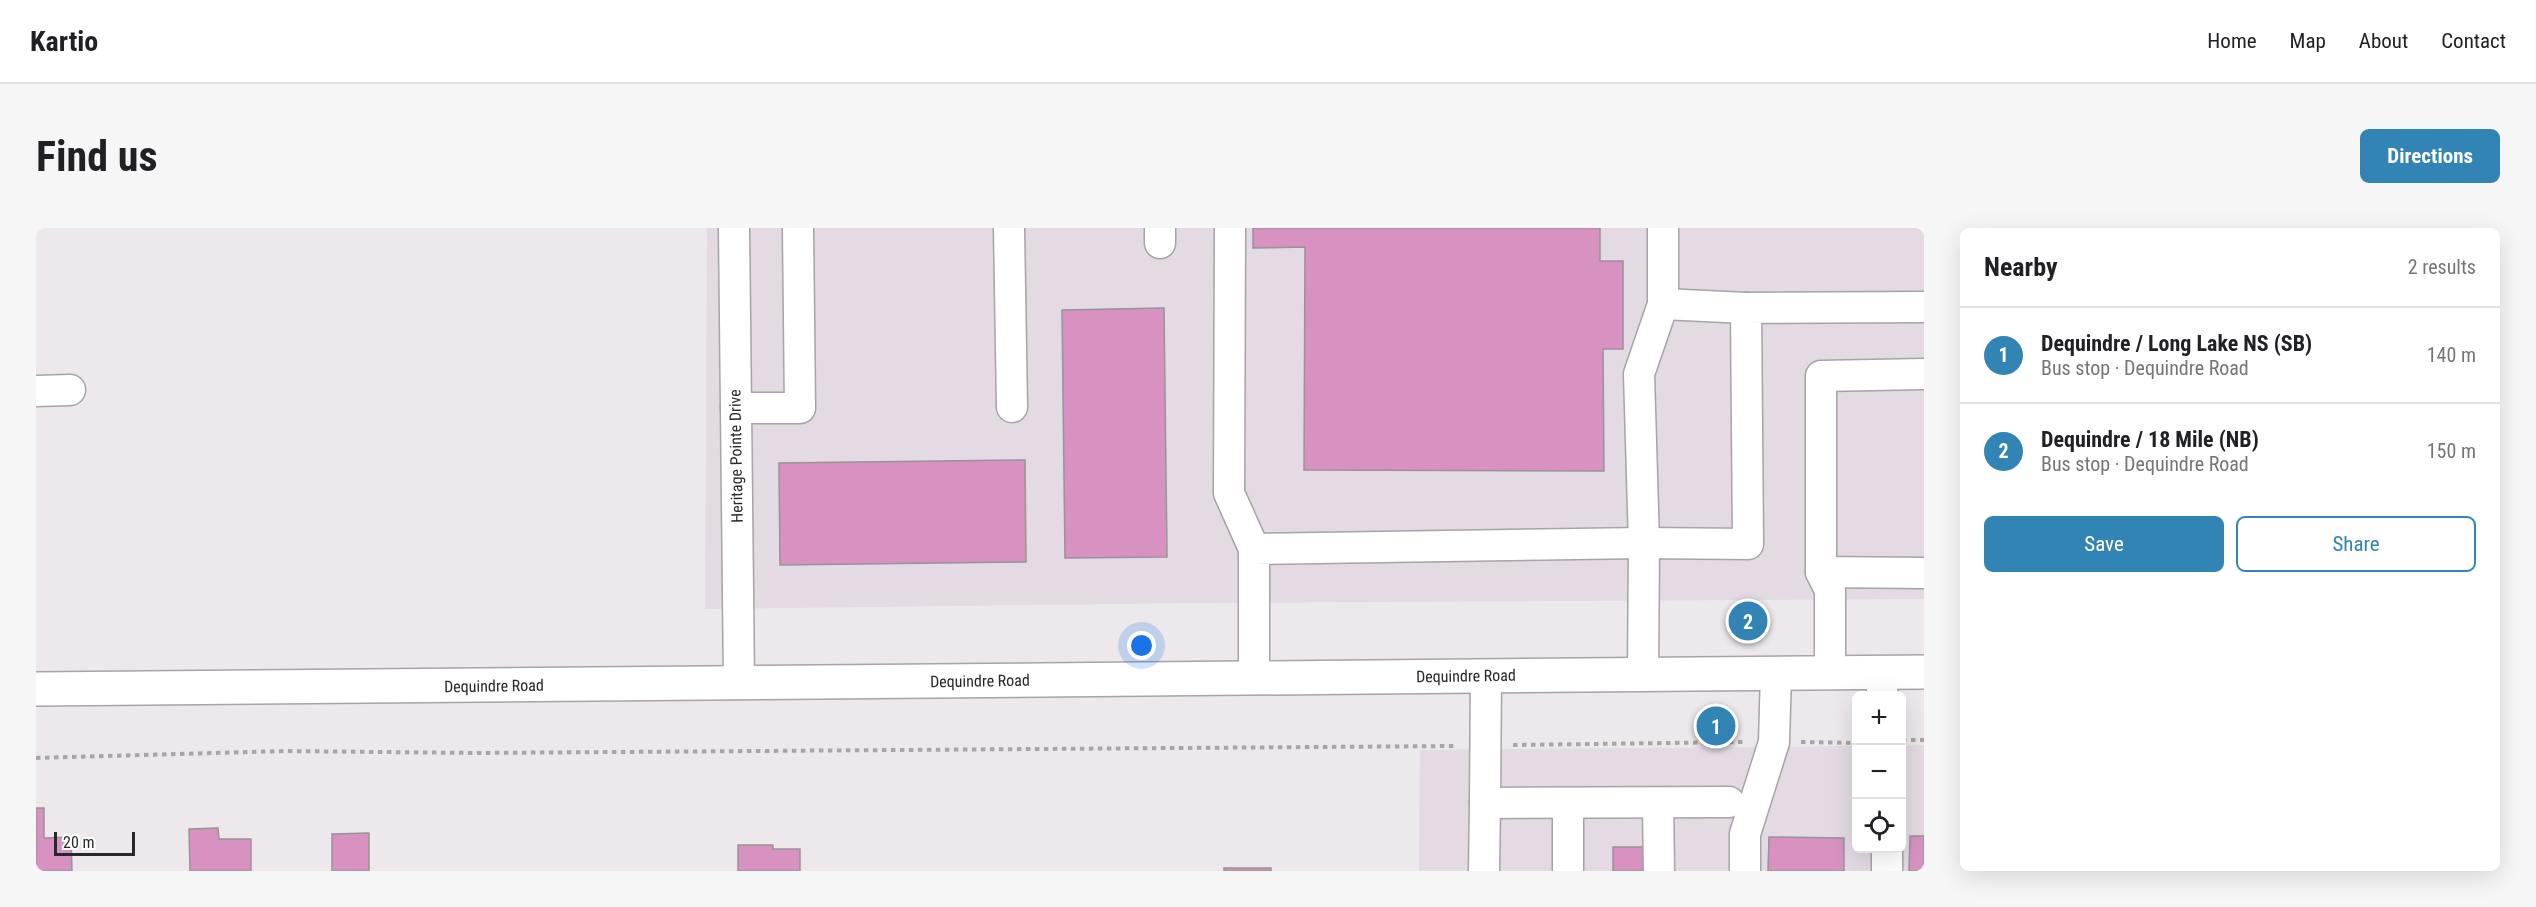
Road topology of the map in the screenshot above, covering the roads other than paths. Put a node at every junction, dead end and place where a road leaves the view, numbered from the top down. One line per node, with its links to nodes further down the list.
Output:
1 (734, 228): 13 (street, Heritage Pointe Drive)
2 (798, 228): 13 (street)
3 (1009, 228): 12 (street)
4 (1230, 228): 15 (street)
5 (1663, 228): 6 (street)
6 (1663, 304): 8 (street); 14 (street)
7 (1924, 307): 8 (street)
8 (1746, 308): 14 (street)
9 (1924, 374): 16 (street)
10 (70, 390): 11 (street)
11 (36, 391)
12 (1012, 407)
13 (736, 408): 24 (street, Heritage Pointe Drive)
14 (1644, 543): 15 (street); 21 (street)
15 (1254, 549): 23 (street)
16 (1821, 572): 17 (street); 18 (street)
17 (1924, 573)
18 (1830, 672): 20 (main road, Dequindre Road); 25 (main road, Dequindre Road)
19 (1924, 672): 25 (main road, Dequindre Road)
20 (1776, 673): 21 (main road, Dequindre Road); 35 (street)
21 (1643, 674): 22 (main road, Dequindre Road)
22 (1486, 675): 23 (main road, Dequindre Road); 29 (street)
23 (1254, 678): 24 (main road, Dequindre Road)
24 (739, 683): 26 (main road, Dequindre Road)
25 (1882, 684)
26 (36, 689)
27 (1729, 802): 28 (street)
28 (1658, 803): 30 (street); 34 (street)
29 (1485, 804): 30 (street); 32 (street)
30 (1568, 804): 33 (street)
31 (1887, 853): 36 (street)
32 (1484, 871)
33 (1568, 871)
34 (1659, 871)
35 (1745, 871)
36 (1887, 871)

